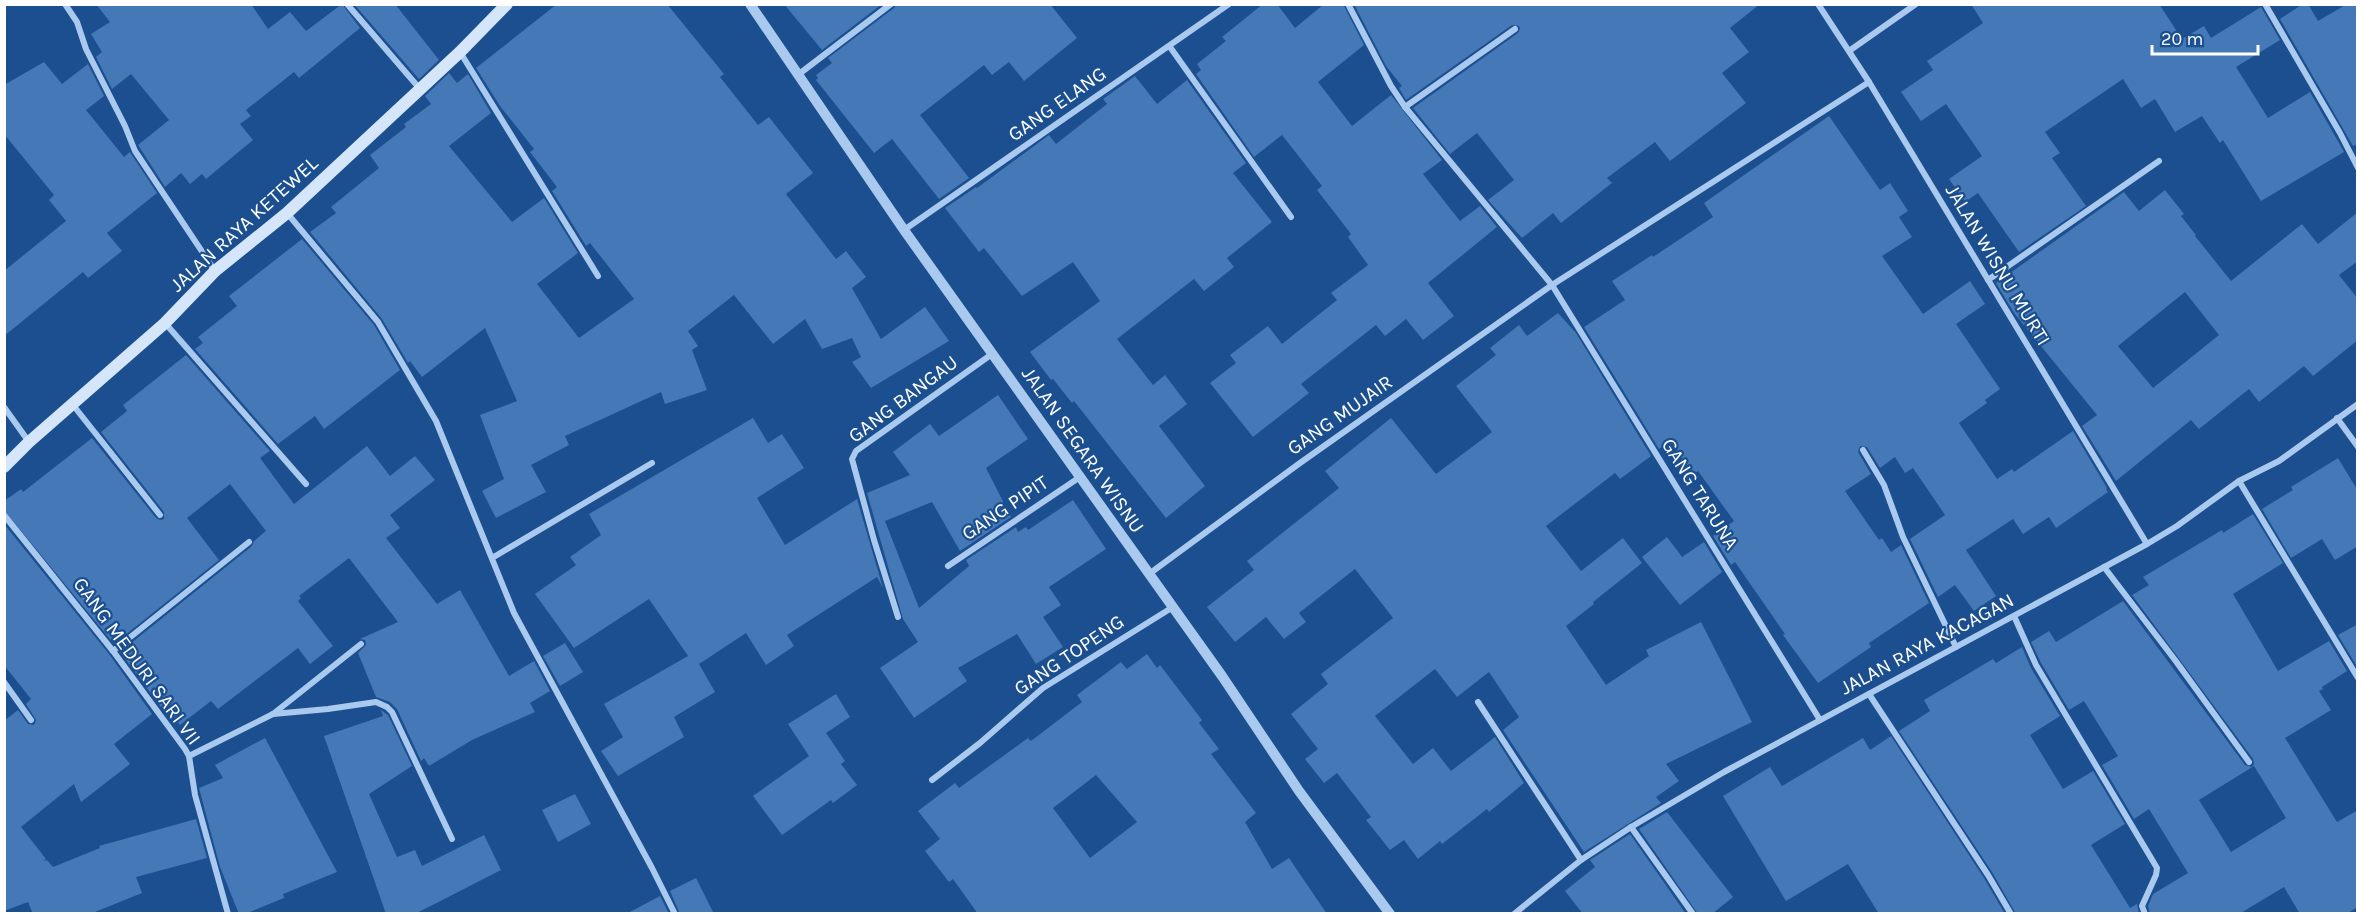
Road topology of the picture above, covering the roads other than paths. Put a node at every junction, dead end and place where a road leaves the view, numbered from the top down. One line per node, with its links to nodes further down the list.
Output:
1 (65, 4): 24 (street)
2 (347, 4): 17 (street)
3 (507, 4): 14 (main road, JALAN RAYA KETEWEL)
4 (750, 4): 15 (street, JALAN SEGARA WISNU)
5 (891, 4): 15 (street)
6 (1229, 4): 12 (street, GANG ELANG)
7 (1348, 4): 18 (street, GANG TARUNA)
8 (1818, 4): 13 (street, JALAN WISNU MURTI)
9 (1916, 4): 13 (street)
10 (2265, 4): 20 (street)
11 (1515, 29): 18 (street)
12 (1170, 47): 22 (street); 23 (street, GANG ELANG)
13 (1849, 51): 16 (street, JALAN WISNU MURTI)
14 (460, 52): 17 (main road, JALAN RAYA KETEWEL); 25 (street)
15 (799, 74): 23 (street, JALAN SEGARA WISNU)
16 (1869, 82): 26 (street, JALAN WISNU MURTI); 27 (street, GANG MUJAIR)
17 (420, 89): 21 (main road, JALAN RAYA KETEWEL)
18 (1405, 107): 27 (street, GANG TARUNA)
19 (2159, 161): 26 (street)
20 (2358, 168)
21 (287, 213): 24 (main road, JALAN RAYA KETEWEL); 46 (street)
22 (1291, 217)
23 (904, 230): 29 (street, JALAN SEGARA WISNU)
24 (215, 271): 28 (main road, JALAN RAYA KETEWEL)
25 (598, 276)
26 (1988, 280): 45 (street, JALAN WISNU MURTI)
27 (1552, 285): 49 (street, GANG MUJAIR); 62 (street, GANG TARUNA)
28 (165, 323): 31 (main road, JALAN RAYA KETEWEL); 41 (street)
29 (992, 354): 39 (street, JALAN SEGARA WISNU); 52 (street, GANG BANGAU)
30 (2358, 404): 33 (street, JALAN RAYA KACAGAN)
31 (72, 405): 34 (main road, JALAN RAYA KETEWEL); 43 (street)
32 (4, 407): 34 (street)
33 (2337, 418): 35 (street); 40 (street, JALAN RAYA KACAGAN)
34 (30, 442): 38 (main road, JALAN RAYA KETEWEL)
35 (2358, 447)
36 (1863, 450): 54 (street)
37 (652, 463): 46 (street)
38 (4, 467)
39 (1080, 477): 47 (street, GANG PIPIT); 49 (street, JALAN SEGARA WISNU)
40 (2239, 481): 45 (street, JALAN RAYA KACAGAN); 56 (street)
41 (306, 484)
42 (4, 515): 55 (street, GANG MEDURI SARI VII)
43 (160, 515)
44 (249, 542): 55 (street)
45 (2146, 544): 48 (street, JALAN RAYA KACAGAN)
46 (492, 558): 70 (street)
47 (948, 566)
48 (2104, 567): 51 (street, JALAN RAYA KACAGAN); 64 (street)
49 (1149, 573): 50 (street, JALAN SEGARA WISNU)
50 (1173, 607): 65 (street, GANG TOPENG); 71 (street, JALAN SEGARA WISNU)
51 (2014, 616): 54 (street, JALAN RAYA KACAGAN); 75 (street)
52 (898, 617)
53 (361, 644): 60 (street)
54 (1956, 647): 58 (street, JALAN RAYA KACAGAN)
55 (113, 651): 63 (street, GANG MEDURI SARI VII)
56 (2358, 678)
57 (4, 682): 61 (street)
58 (1869, 694): 62 (street, JALAN RAYA KACAGAN); 74 (street)
59 (1478, 702): 68 (street)
60 (273, 714): 63 (street); 67 (street)
61 (32, 720)
62 (1820, 720): 66 (street, JALAN RAYA KACAGAN)
63 (189, 756): 69 (street, GANG MEDURI SARI VII)
64 (2248, 762)
65 (932, 780)
66 (1631, 826): 68 (street, JALAN RAYA KACAGAN); 73 (street)
67 (452, 839)
68 (1581, 860): 72 (street, JALAN RAYA KACAGAN)
69 (228, 914)
70 (675, 914)
71 (1390, 914)
72 (1514, 914)
73 (1693, 914)
74 (2011, 914)
75 (2145, 914)

